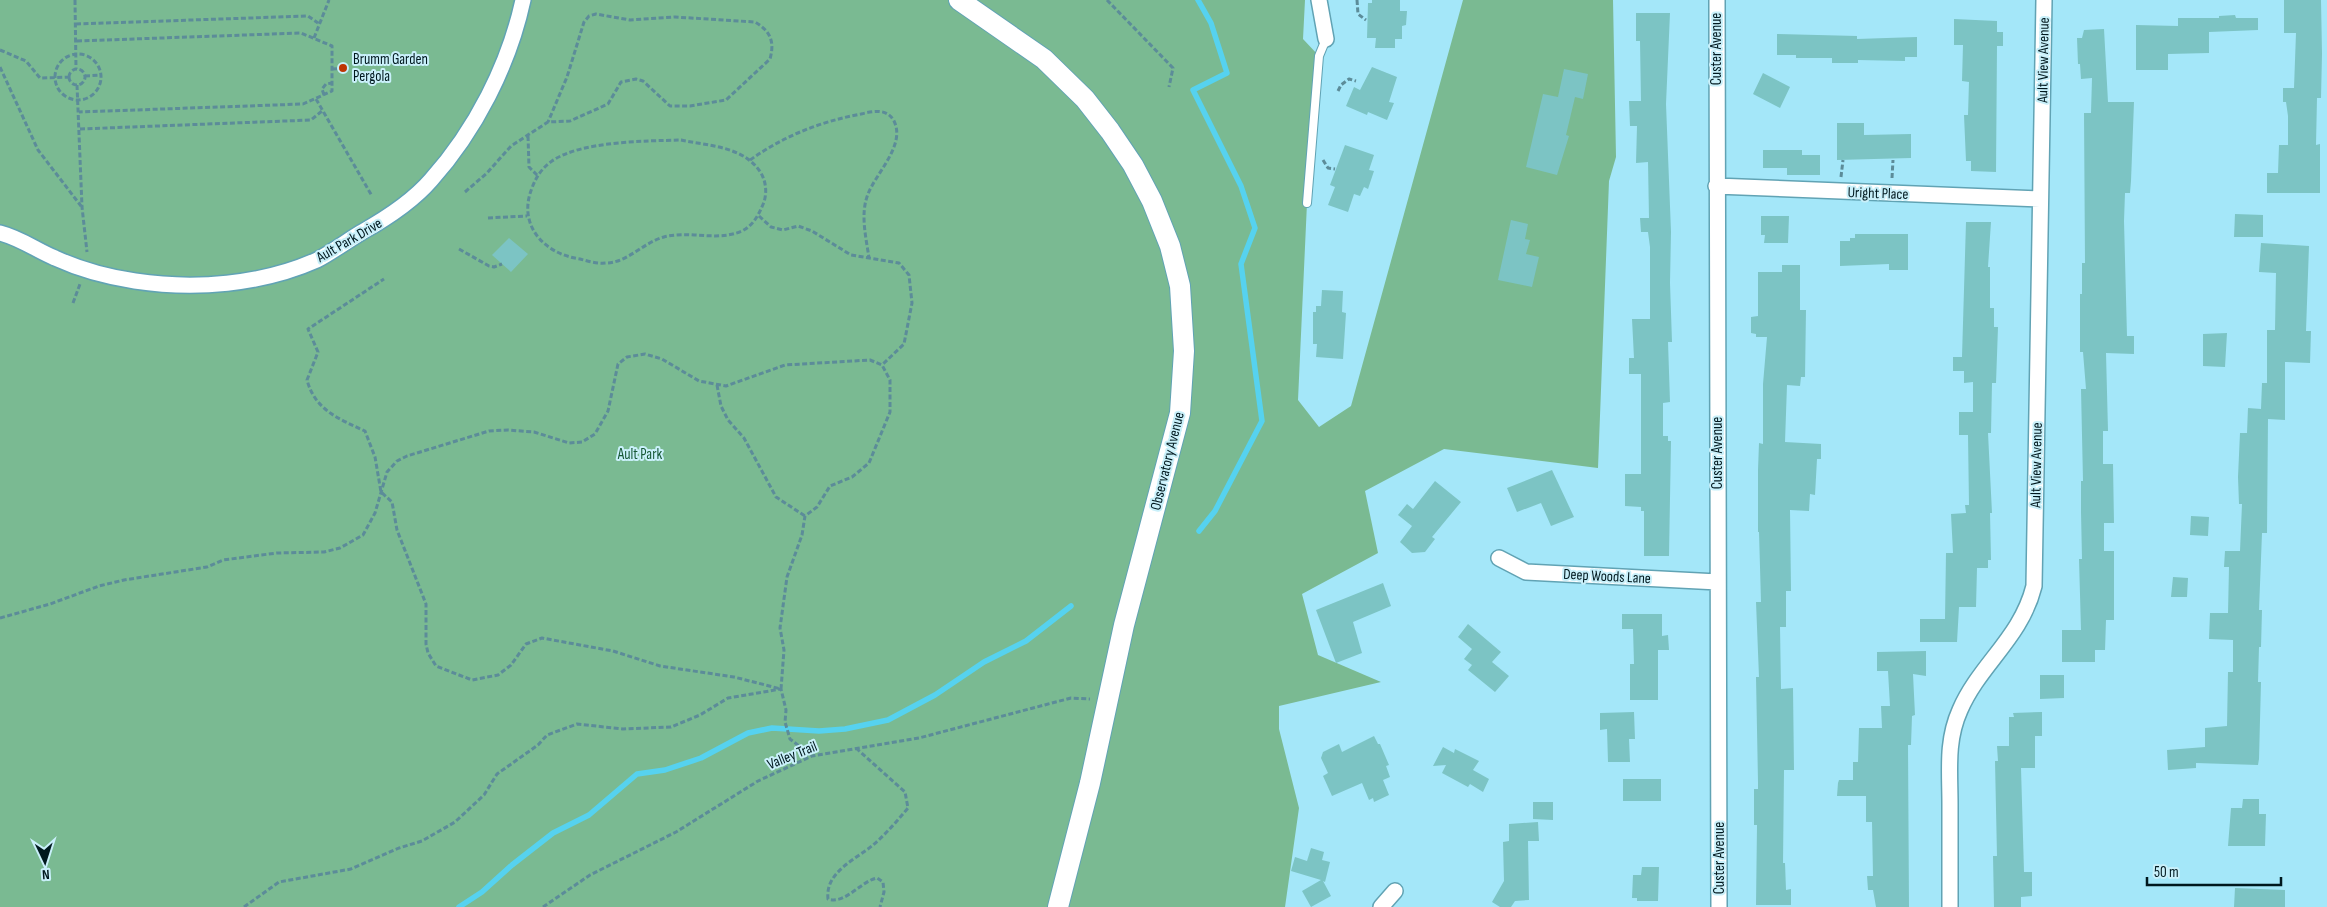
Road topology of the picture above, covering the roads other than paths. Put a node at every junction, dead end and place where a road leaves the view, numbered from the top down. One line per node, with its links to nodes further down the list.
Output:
1 (524, 0): 11 (street, Ault Park Drive)
2 (959, 0): 15 (street, Observatory Avenue)
3 (1319, 0): 6 (street)
4 (1717, 0): 7 (street, Custer Avenue)
5 (2044, 0): 8 (street, Ault View Avenue)
6 (1326, 39): 9 (lane)
7 (1716, 186): 8 (street, Uright Place); 13 (street, Custer Avenue)
8 (2040, 199): 18 (street, Ault View Avenue)
9 (1307, 203)
10 (0, 223): 11 (street)
11 (5, 234)
12 (1499, 558): 13 (street, Deep Woods Lane)
13 (1718, 582): 17 (street, Custer Avenue)
14 (1395, 891): 16 (street)
15 (1058, 907)
16 (1381, 907)
17 (1719, 907)
18 (1950, 907)

